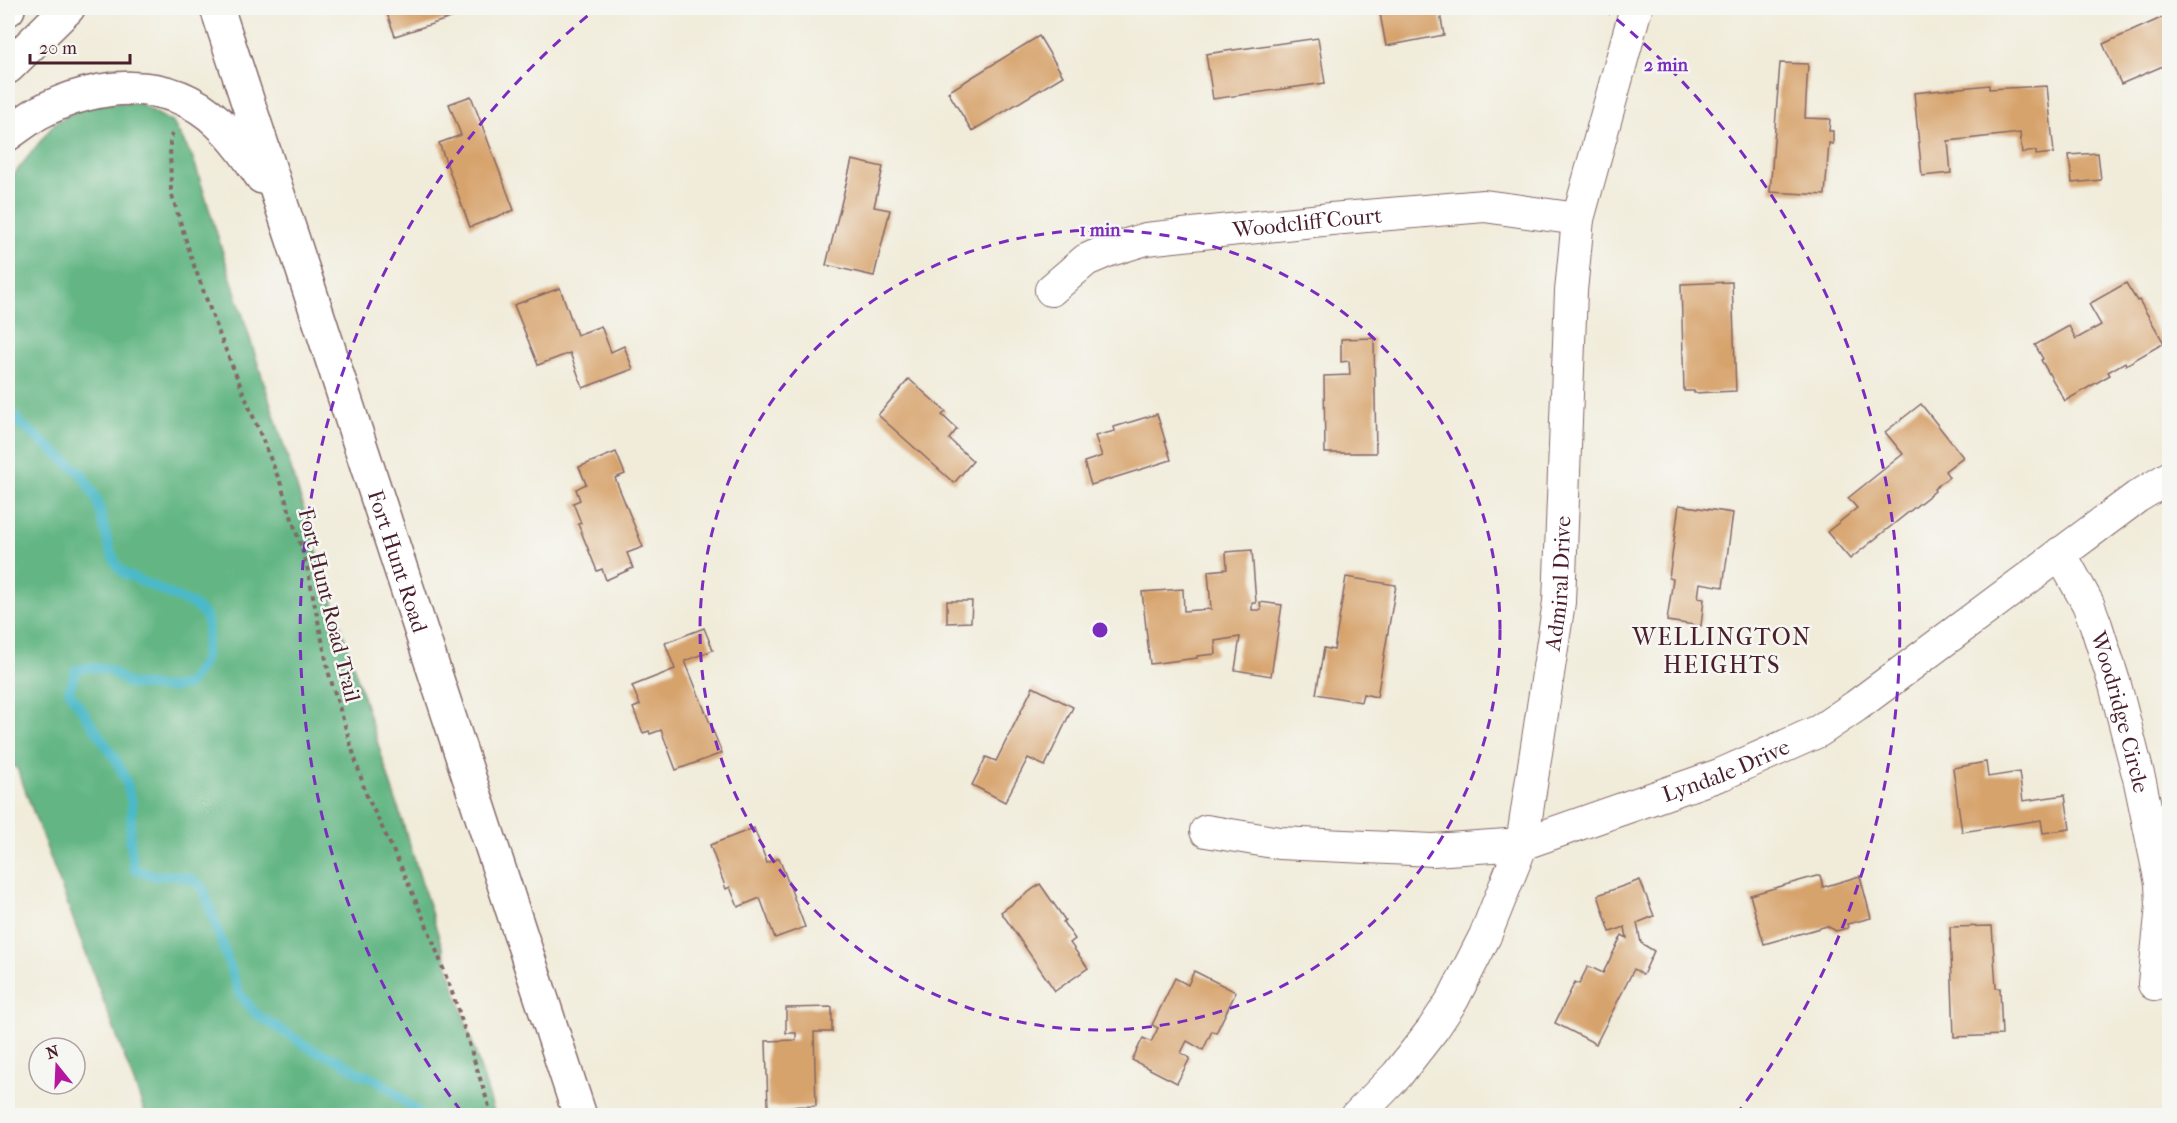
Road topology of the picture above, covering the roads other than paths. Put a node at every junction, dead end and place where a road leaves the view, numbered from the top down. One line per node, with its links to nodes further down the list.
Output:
1 (40, 8): 5 (main road)
2 (68, 8): 6 (main road)
3 (218, 8): 8 (main road, Fort Hunt Road)
4 (1636, 8): 9 (street, Admiral Drive)
5 (8, 58)
6 (8, 67)
7 (8, 134): 8 (main road)
8 (281, 204): 16 (main road, Fort Hunt Road)
9 (1578, 219): 10 (street, Woodcliff Court); 14 (street, Admiral Drive)
10 (1051, 290)
11 (2169, 477): 12 (street, Lyndale Drive)
12 (2060, 554): 14 (street, Lyndale Drive); 15 (street, Woodridge Circle)
13 (1206, 831): 14 (street, Lyndale Drive)
14 (1522, 844): 17 (street, Admiral Drive)
15 (2154, 984)
16 (580, 1116)
17 (1356, 1116)

